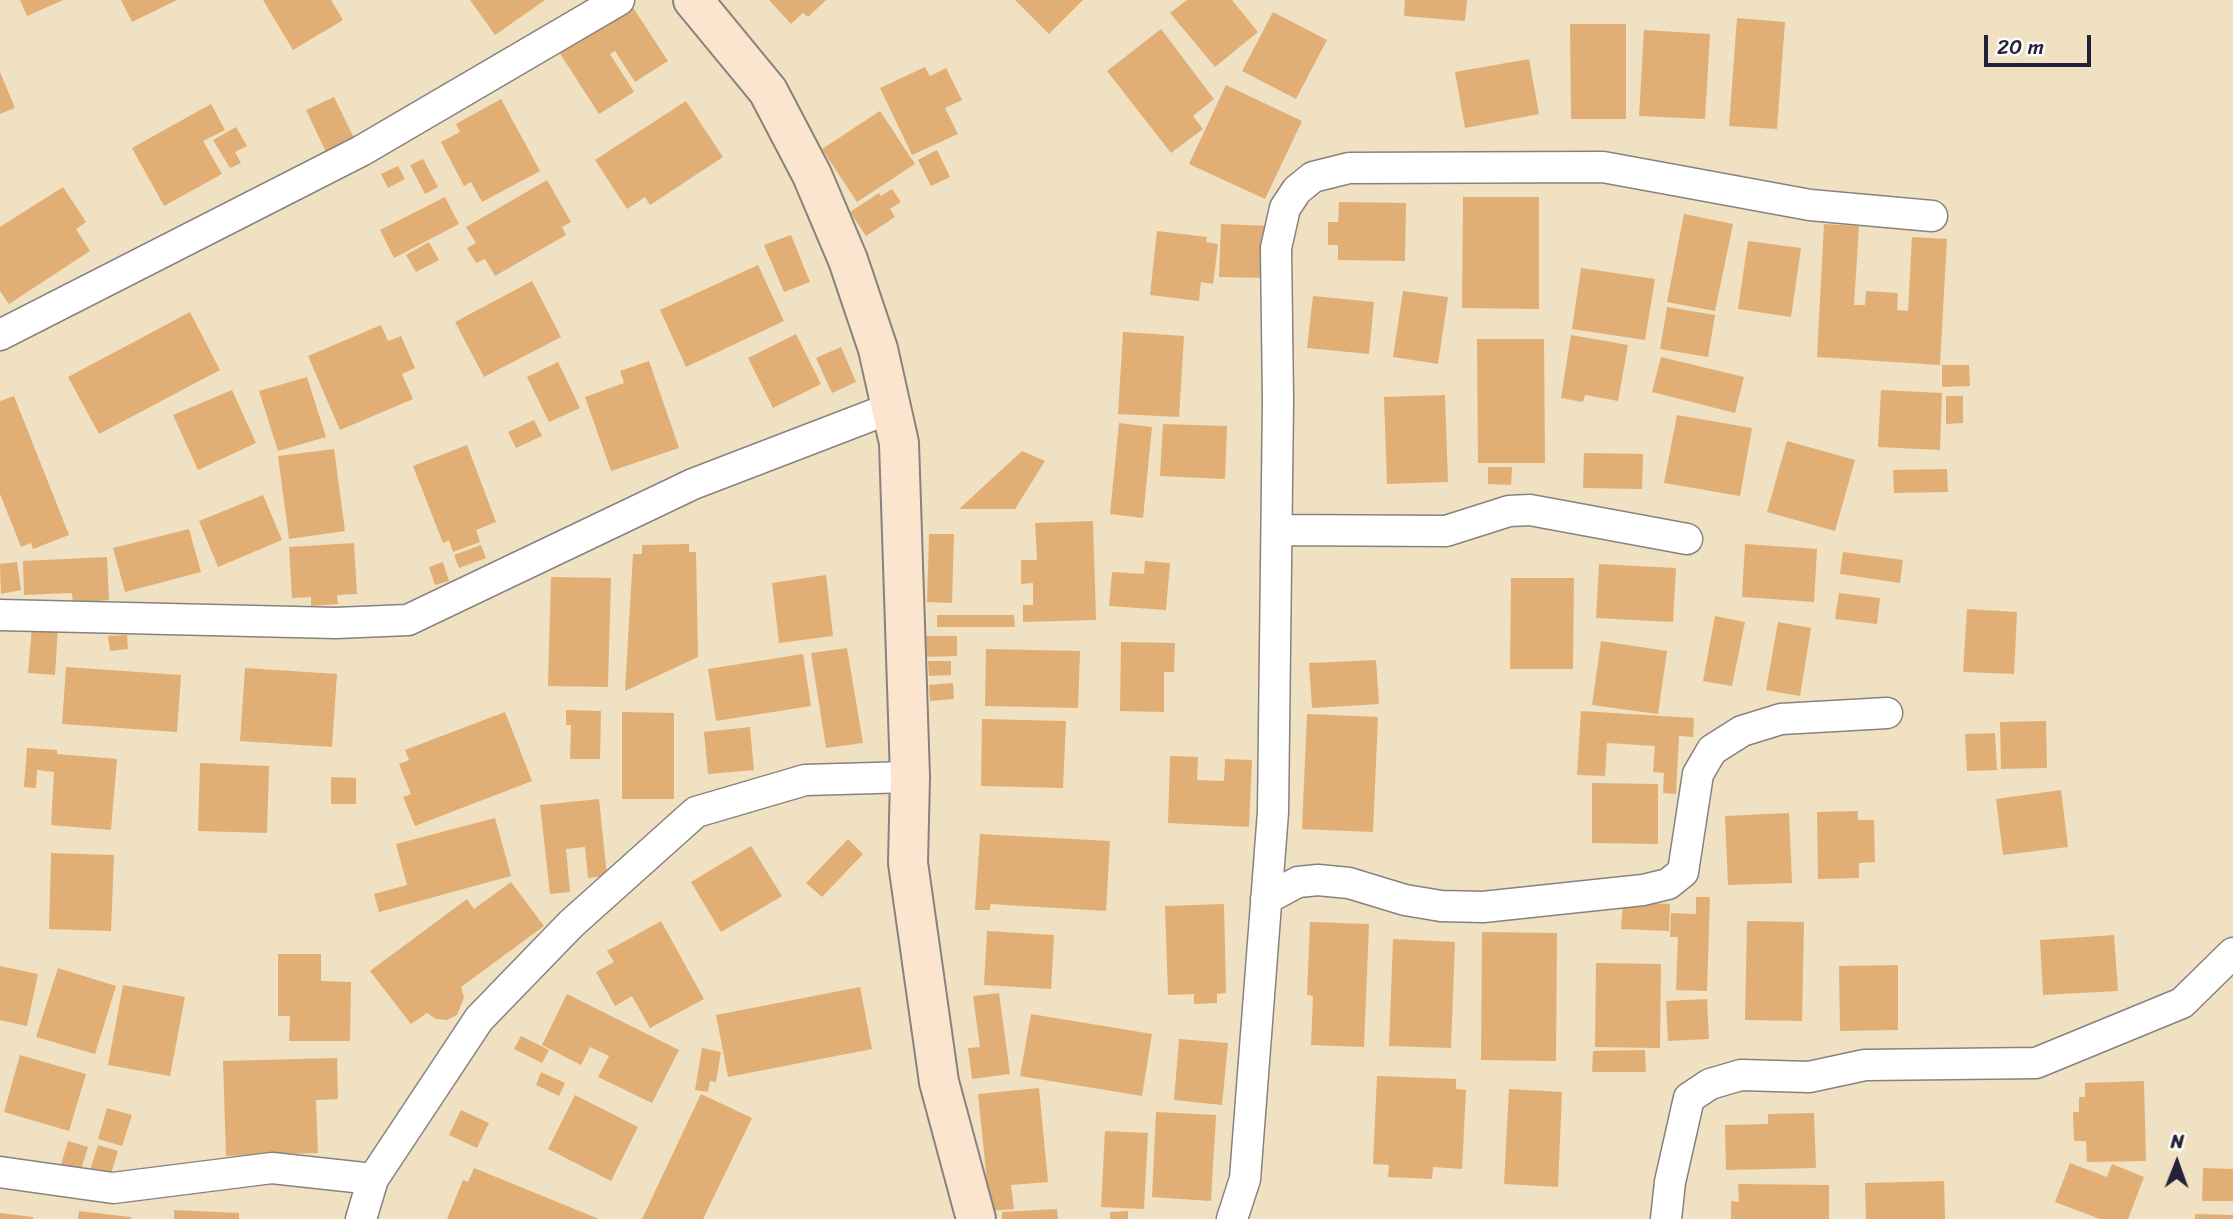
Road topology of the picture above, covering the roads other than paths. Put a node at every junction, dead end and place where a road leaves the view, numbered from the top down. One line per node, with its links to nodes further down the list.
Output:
1 (619, 0): 4 (street)
2 (693, 0): 5 (street)
3 (1932, 216): 6 (street)
4 (0, 335)
5 (891, 408): 8 (street); 10 (street)
6 (1277, 530): 7 (street); 11 (street)
7 (1687, 540)
8 (0, 615)
9 (1887, 713): 11 (street)
10 (910, 777): 14 (street); 16 (street)
11 (1266, 899): 17 (street)
12 (2233, 953): 18 (street)
13 (0, 1172): 14 (street)
14 (373, 1179): 15 (street)
15 (361, 1219)
16 (976, 1219)
17 (1232, 1219)
18 (1666, 1219)

